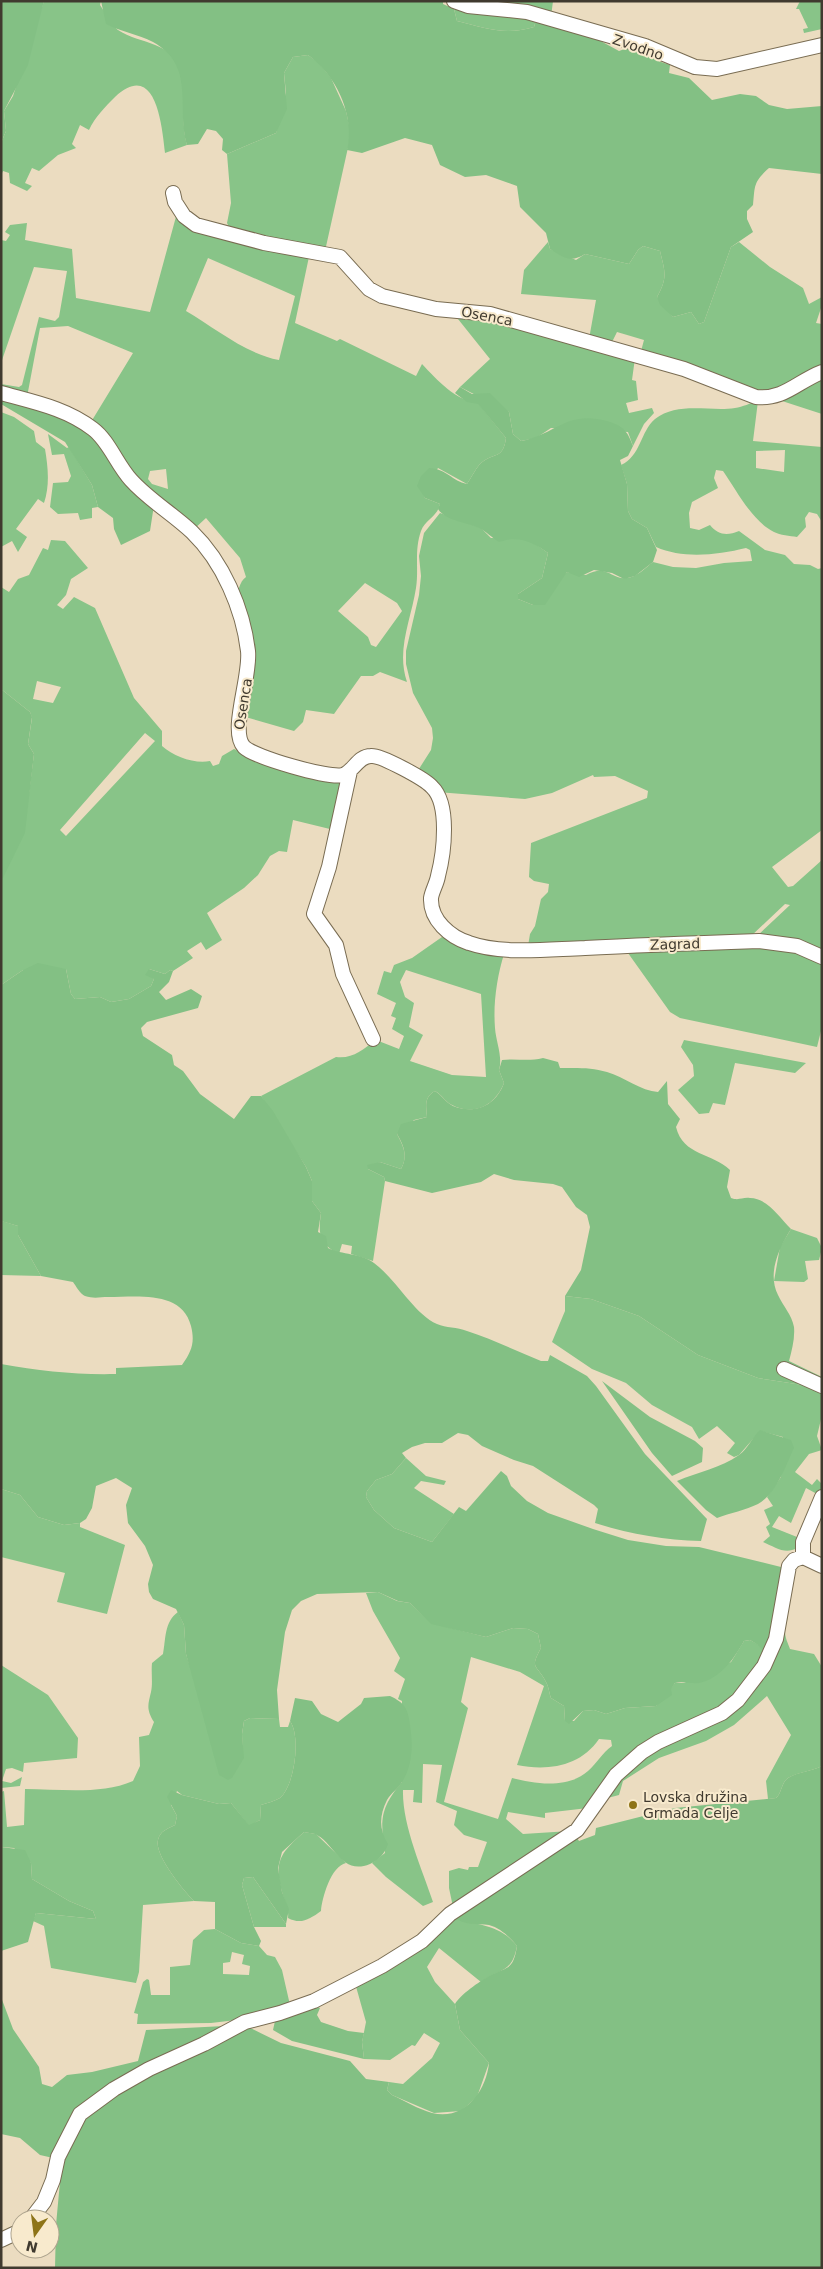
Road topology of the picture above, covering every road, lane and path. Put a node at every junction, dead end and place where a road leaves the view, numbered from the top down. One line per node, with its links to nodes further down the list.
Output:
1 (454, 1): 2 (street, Zvodno)
2 (822, 45)
3 (173, 193): 4 (street, Osenca)
4 (822, 372)
5 (1, 393): 6 (street, Osenca)
6 (350, 771): 7 (street, Osenca); 9 (street)
7 (526, 950): 8 (street, Zagrad)
8 (822, 957)
9 (373, 1039)
10 (784, 1369): 11 (street)
11 (822, 1386)
12 (822, 1497): 13 (street)
13 (804, 1557): 14 (street); 15 (street)
14 (822, 1566)
15 (39, 2209)

